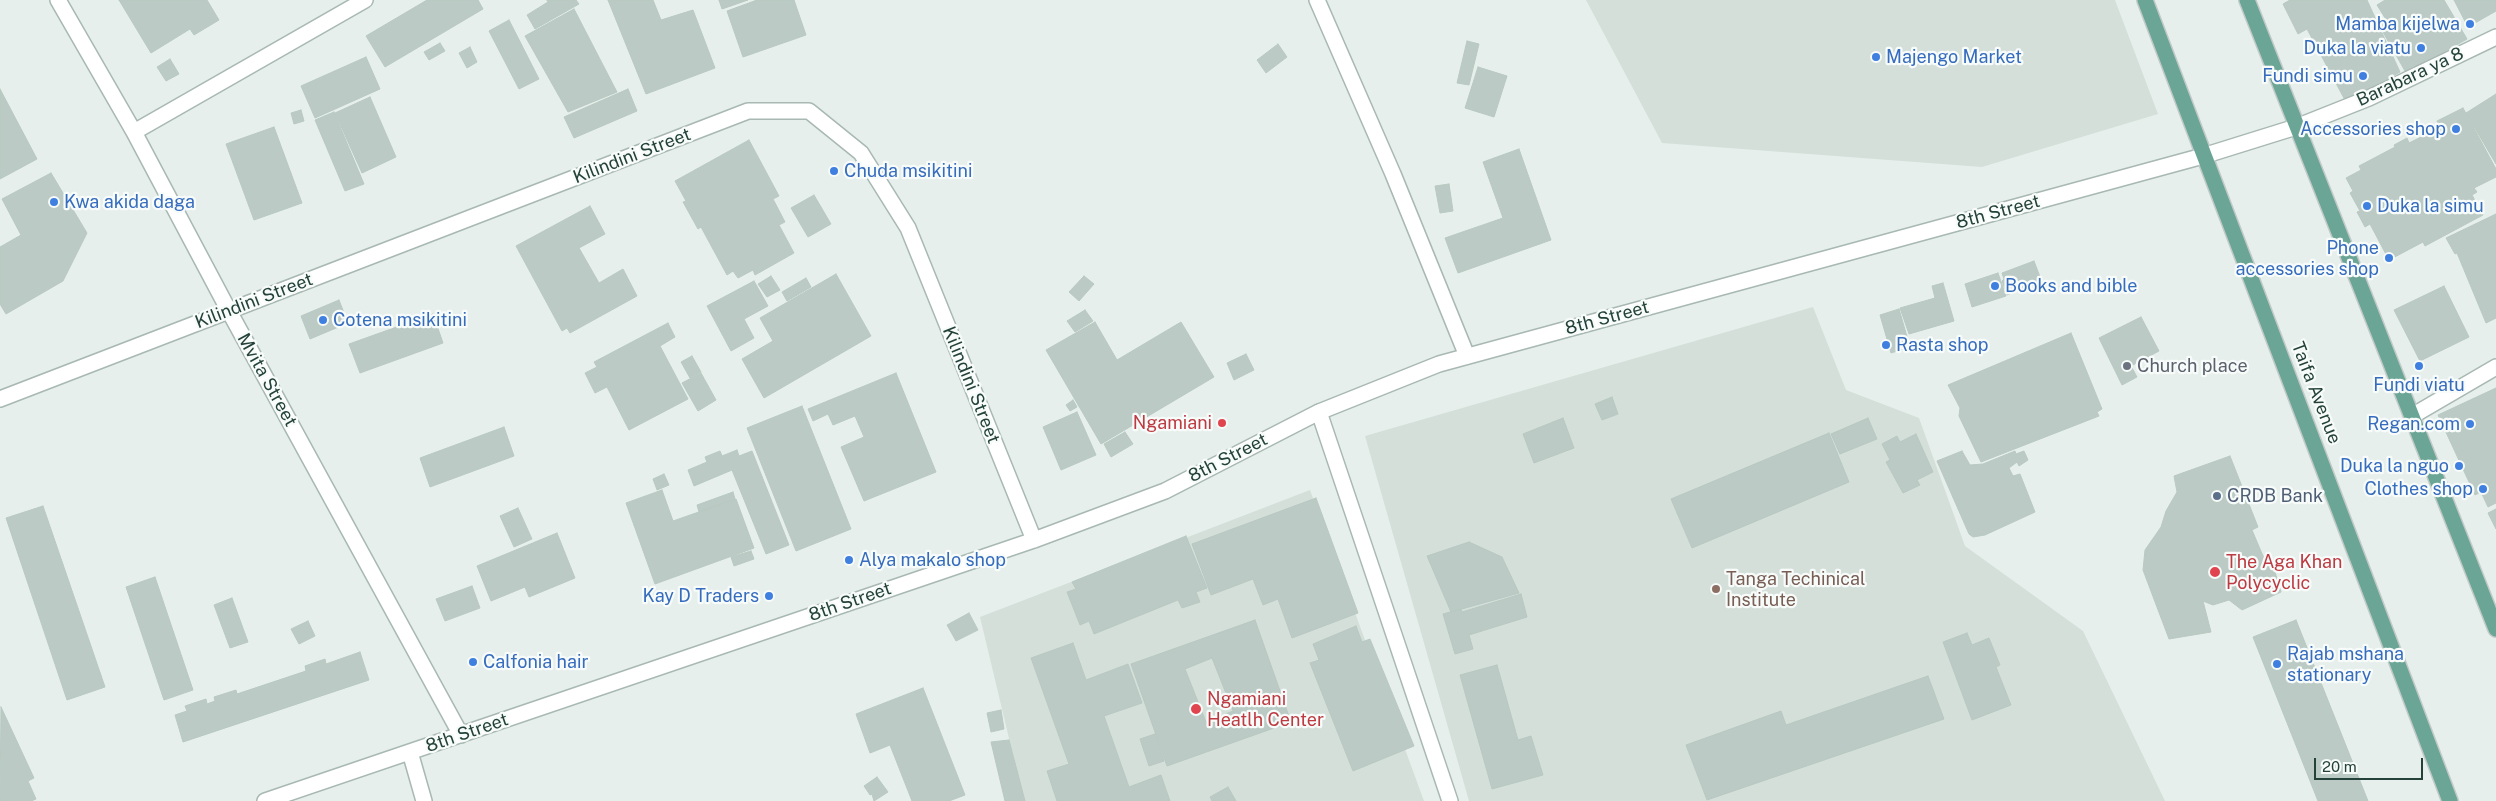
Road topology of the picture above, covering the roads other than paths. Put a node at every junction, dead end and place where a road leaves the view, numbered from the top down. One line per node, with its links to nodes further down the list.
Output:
1 (58, 0): 8 (street, Mvita Street)
2 (365, 0): 8 (street)
3 (1317, 0): 11 (street)
4 (2145, 0): 9 (main road, Taifa Avenue)
5 (2247, 0): 7 (main road)
6 (2496, 38): 7 (street, Barabara ya 8)
7 (2296, 126): 9 (street, Barabara ya 8); 15 (main road)
8 (134, 132): 10 (street, Mvita Street)
9 (2203, 156): 11 (street, 8th Street); 23 (main road, Taifa Avenue)
10 (229, 311): 13 (street, Kilindini Street); 16 (street, Kilindini Street); 18 (street, Mvita Street)
11 (1467, 356): 14 (street, 8th Street)
12 (2496, 367): 15 (street)
13 (0, 399)
14 (1319, 412): 16 (street, 8th Street); 22 (street)
15 (2412, 416): 17 (main road)
16 (1034, 540): 18 (street, 8th Street)
17 (2496, 629)
18 (461, 735): 19 (street, 8th Street)
19 (410, 752): 20 (street, 8th Street); 21 (street)
20 (265, 801)
21 (424, 801)
22 (1450, 801)
23 (2450, 801)

